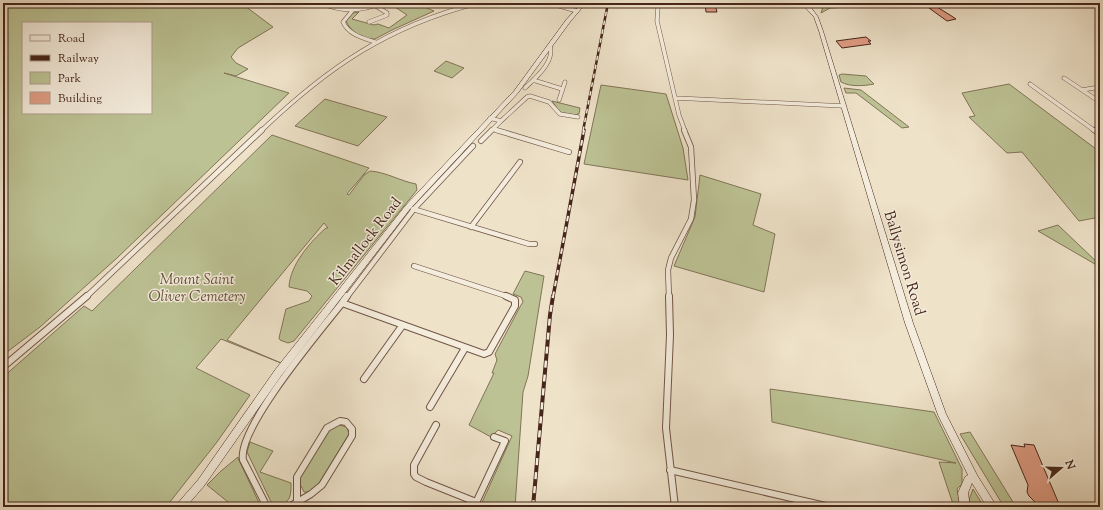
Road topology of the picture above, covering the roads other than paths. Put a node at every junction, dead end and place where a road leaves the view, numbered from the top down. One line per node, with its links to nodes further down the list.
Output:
1 (321, 3): 10 (street)
2 (382, 3): 9 (street)
3 (478, 3): 14 (street)
4 (549, 3): 11 (street)
5 (584, 3): 11 (main road, Kilmallock Road)
6 (686, 4): 26 (street)
7 (804, 4): 8 (main road); 12 (main road, Ballysimon Road)
8 (822, 4): 12 (main road)
9 (376, 6): 10 (street); 13 (street)
10 (353, 10): 14 (street)
11 (577, 11): 15 (main road, Kilmallock Road)
12 (816, 17): 29 (main road, Ballysimon Road)
13 (369, 22)
14 (375, 42): 49 (street)
15 (550, 46): 16 (main road, Kilmallock Road); 17 (street)
16 (539, 63): 17 (street); 31 (main road, Kilmallock Road)
17 (546, 64): 19 (street)
18 (1064, 78): 25 (street)
19 (533, 80): 23 (street); 24 (street)
20 (565, 82): 24 (street)
21 (1030, 84): 34 (street)
22 (1100, 87): 25 (street)
23 (525, 88)
24 (562, 89): 27 (street)
25 (1082, 90): 28 (street)
26 (675, 98): 29 (street); 54 (street)
27 (559, 100)
28 (1100, 102)
29 (844, 106): 55 (main road, Ballysimon Road)
30 (578, 117): 32 (street)
31 (490, 118): 32 (street); 39 (main road, Kilmallock Road)
32 (501, 121): 33 (street)
33 (494, 129): 35 (street); 37 (street)
34 (1100, 134)
35 (481, 141)
36 (474, 146): 39 (street)
37 (569, 152)
38 (520, 162): 41 (street)
39 (446, 170): 40 (main road, Kilmallock Road)
40 (411, 208): 41 (street); 43 (main road, Kilmallock Road)
41 (471, 227): 42 (street)
42 (535, 244)
43 (380, 248): 45 (street); 47 (main road, Kilmallock Road)
44 (414, 266): 48 (street)
45 (342, 303): 46 (street); 47 (street)
46 (402, 326): 48 (street); 50 (street)
47 (310, 338): 58 (main road, Kilmallock Road); 59 (street)
48 (465, 348): 51 (street)
49 (3, 367)
50 (364, 379)
51 (430, 407)
52 (436, 426): 57 (street)
53 (494, 436): 57 (street)
54 (670, 470): 61 (street); 62 (street)
55 (974, 478): 63 (main road); 64 (main road, Ballysimon Road)
56 (298, 500): 56 (street); 60 (street)
57 (475, 505)
58 (180, 507)
59 (267, 507)
60 (289, 507)
61 (675, 507)
62 (830, 507)
63 (965, 507)
64 (992, 507)

